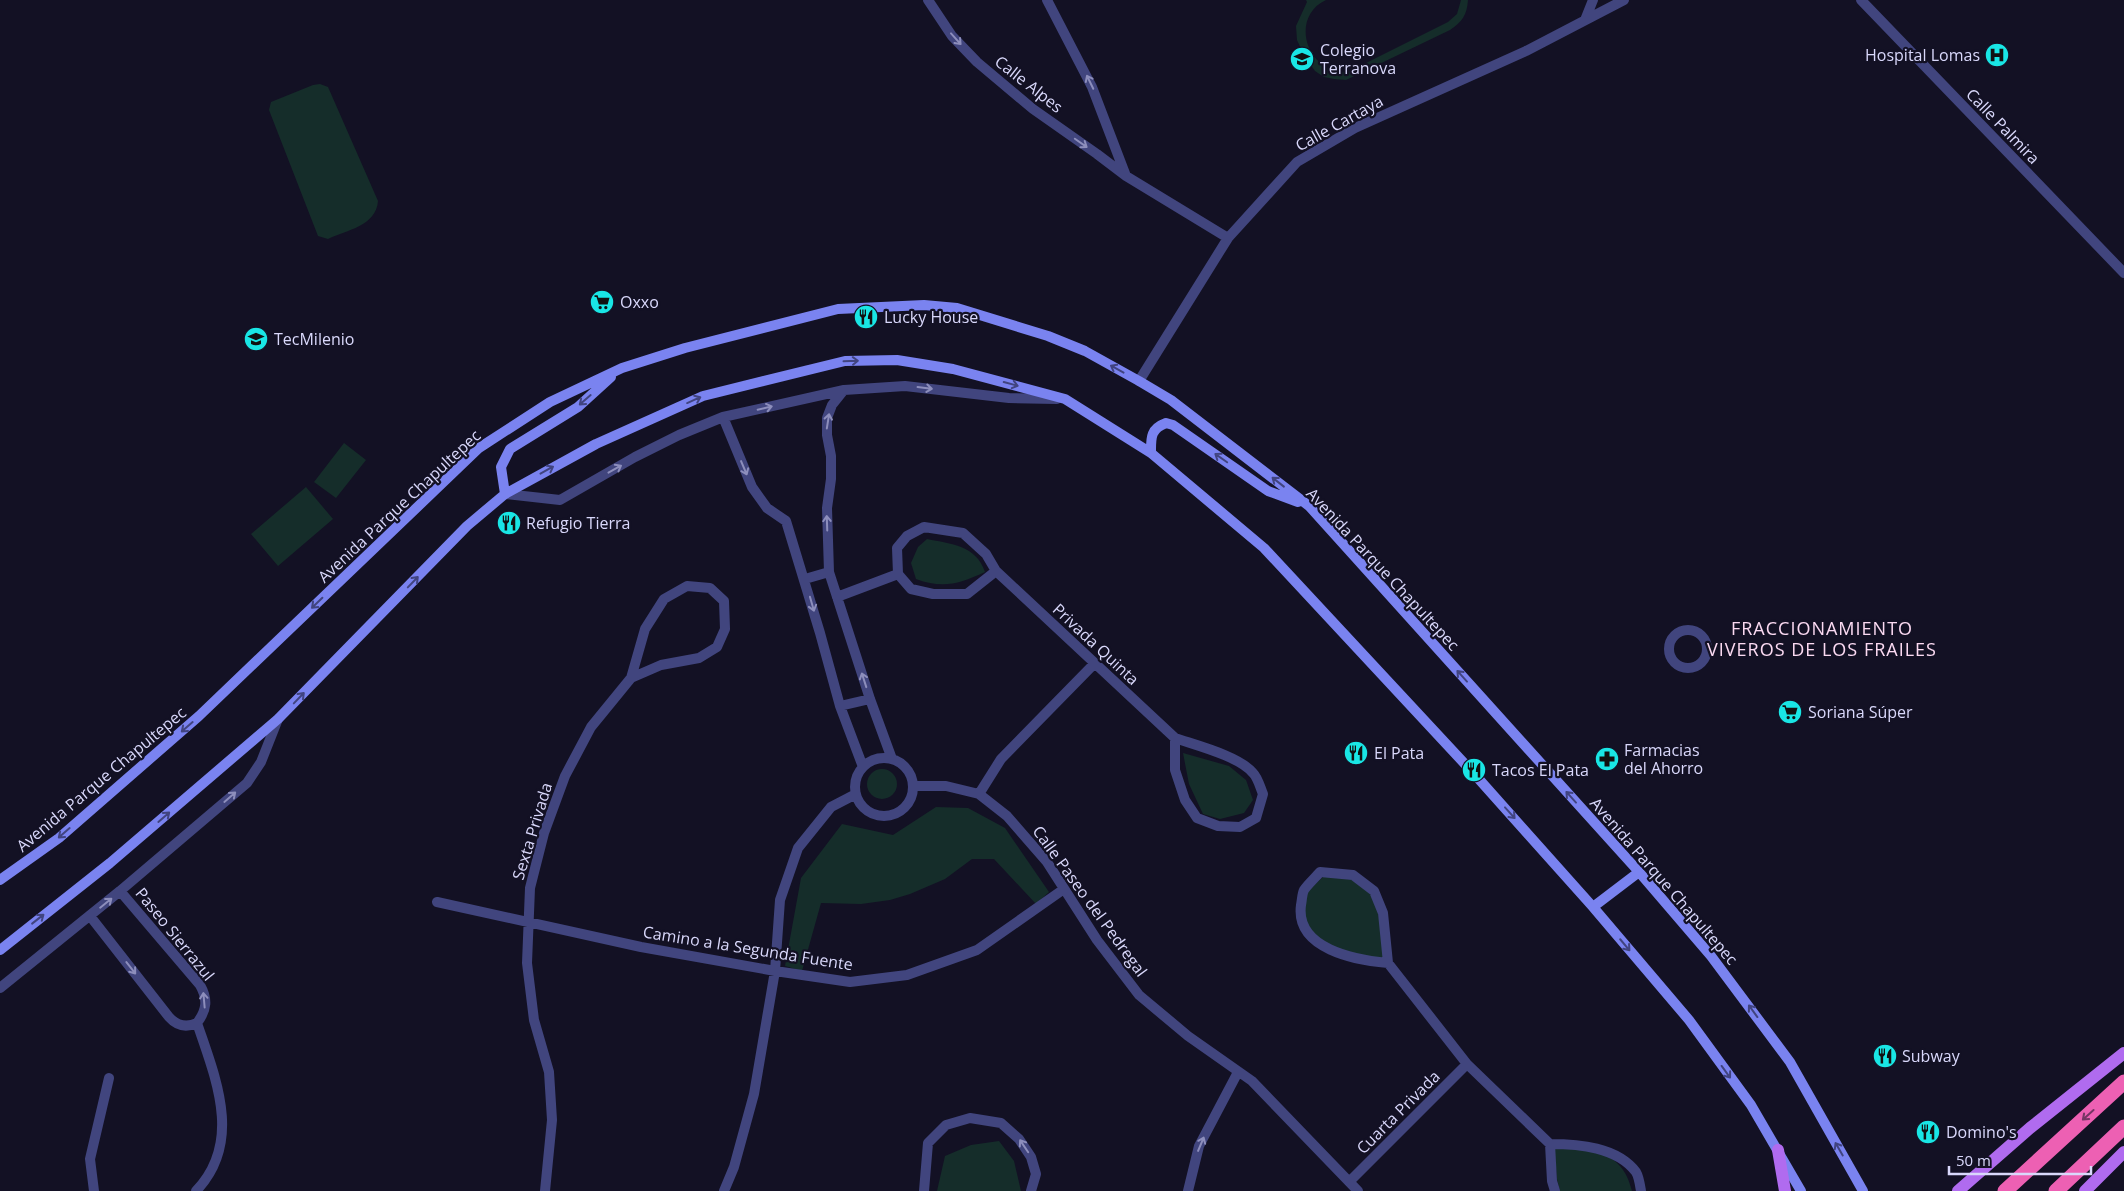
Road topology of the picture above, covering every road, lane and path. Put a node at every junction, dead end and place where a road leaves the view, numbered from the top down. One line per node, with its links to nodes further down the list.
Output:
1 (928, 0): 7 (street, Calle Alpes, one-way to 7)
2 (1048, 0): 7 (street, one-way to 2)
3 (1594, 0): 6 (street)
4 (1624, 0): 6 (street, Calle Cartaya)
5 (1861, 0): 9 (street, Calle Palmira)
6 (1585, 20): 8 (street, Calle Cartaya)
7 (1126, 176): 8 (street, Calle Alpes)
8 (1228, 238): 11 (street, Calle Cartaya)
9 (2124, 273)
10 (622, 368): 11 (main road, Avenida Parque Chapultepec, one-way to 10); 16 (main road, one-way to 16); 35 (main road, Avenida Parque Chapultepec, one-way to 35)
11 (1139, 381): 17 (main road, Avenida Parque Chapultepec, one-way to 11)
12 (844, 390): 13 (street, one-way to 13); 14 (street, one-way to 12); 19 (street, one-way to 12)
13 (1065, 399): 15 (main road); 16 (main road, one-way to 13)
14 (723, 418): 16 (street, one-way to 14); 21 (street, one-way to 21)
15 (1152, 453): 17 (main road, one-way to 15); 39 (main road, one-way to 39)
16 (505, 494): 27 (main road, one-way to 16)
17 (1309, 506): 34 (main road, Avenida Parque Chapultepec, one-way to 17)
18 (996, 571): 20 (street); 20 (street, Privada Quinta); 23 (street, Privada Quinta)
19 (829, 572): 21 (street); 22 (street)
20 (898, 574): 22 (street)
21 (805, 579): 26 (street, one-way to 26)
22 (837, 597): 25 (street, one-way to 22)
23 (1094, 664): 28 (street, Privada Quinta); 33 (street)
24 (631, 678): 24 (street, Sexta Privada); 41 (street, Sexta Privada)
25 (870, 699): 26 (street); 29 (street)
26 (840, 706): 30 (street)
27 (278, 719): 37 (street, one-way to 27); 42 (main road, one-way to 27)
28 (1175, 738): 28 (street, Privada Quinta)
29 (892, 759): 30 (street); 31 (street)
30 (863, 767): 32 (street)
31 (914, 786): 32 (street); 33 (street, Calle Paseo del Pedregal)
32 (856, 794): 44 (street)
33 (980, 794): 36 (street, Calle Paseo del Pedregal)
34 (1639, 872): 39 (main road); 72 (main road, Avenida Parque Chapultepec, one-way to 34)
35 (0, 880)
36 (1064, 890): 44 (street, Camino a la Segunda Fuente); 49 (street, Calle Paseo del Pedregal)
37 (120, 891): 40 (street, one-way to 37); 46 (street, Paseo Sierrazul, one-way to 37)
38 (437, 902): 41 (street, Camino a la Segunda Fuente)
39 (1593, 908): 54 (main road, one-way to 54)
40 (90, 916): 45 (street); 46 (street, one-way to 46)
41 (528, 922): 44 (street, Camino a la Segunda Fuente); 62 (street, Sexta Privada)
42 (0, 950)
43 (1388, 963): 43 (street); 48 (street)
44 (775, 971): 63 (street)
45 (0, 988)
46 (197, 1023): 56 (street)
47 (2124, 1053): 58 (main road)
48 (1468, 1064): 53 (street); 57 (street, Cuarta Privada)
49 (1238, 1072): 57 (street, Calle Paseo del Pedregal); 66 (street, one-way to 49)
50 (109, 1078): 59 (street)
51 (2124, 1082): 74 (highway, one-way to 74)
52 (2124, 1127): 75 (highway)
53 (1550, 1144): 68 (street); 69 (street)
54 (1778, 1150): 70 (main road); 71 (main road)
55 (2124, 1152): 76 (main road)
56 (209, 1178): 60 (street); 61 (street)
57 (1350, 1181): 67 (street, Calle Paseo del Pedregal)
58 (1968, 1186): 73 (main road)
59 (94, 1191)
60 (196, 1191)
61 (208, 1191)
62 (544, 1191)
63 (724, 1191)
64 (924, 1191): 65 (street, one-way to 64)
65 (1031, 1191)
66 (1188, 1191)
67 (1358, 1191)
68 (1555, 1191)
69 (1641, 1191)
70 (1785, 1191)
71 (1801, 1191)
72 (1863, 1191)
73 (1958, 1191)
74 (2005, 1191)
75 (2056, 1191)
76 (2085, 1191)

